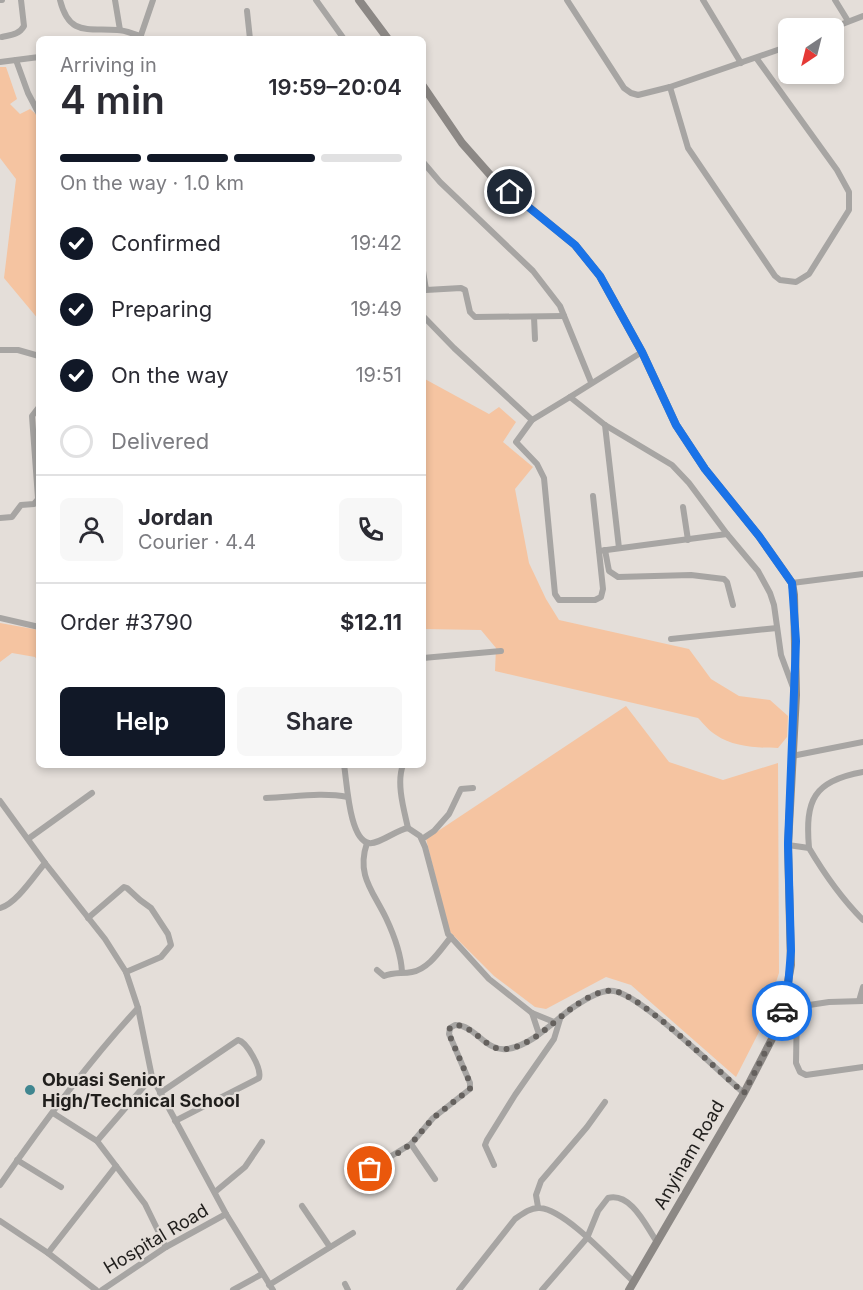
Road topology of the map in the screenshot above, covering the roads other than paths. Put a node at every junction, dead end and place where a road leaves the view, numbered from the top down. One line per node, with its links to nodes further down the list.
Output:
1 (21, 0): 20 (street)
2 (60, 0): 14 (street)
3 (115, 0): 14 (street)
4 (153, 0): 16 (street)
5 (316, 0): 18 (street)
6 (359, 0): 19 (street)
7 (567, 0): 27 (street)
8 (703, 0): 26 (street)
9 (835, 0): 12 (street)
10 (247, 11): 17 (street)
11 (863, 16): 12 (street)
12 (848, 21): 13 (street)
13 (844, 23)
14 (120, 30): 15 (street)
15 (137, 36)
16 (140, 36)
17 (250, 36)
18 (342, 36)
19 (386, 36)
20 (2, 37)
21 (778, 50): 23 (street)
22 (36, 57): 24 (street)
23 (757, 59): 26 (street); 27 (street)
24 (16, 60): 25 (street); 29 (street)
25 (0, 63)
26 (741, 63): 27 (street)
27 (670, 87)
28 (426, 91): 37 (street, Anyinam Road)
29 (36, 108)
30 (426, 166): 32 (street)
31 (426, 291): 33 (street)
32 (564, 315): 33 (street); 39 (street)
33 (534, 317): 35 (street)
34 (426, 319): 42 (street)
35 (536, 339)
36 (0, 350): 38 (street)
37 (642, 352): 39 (street); 54 (street, Anyinam Road)
38 (36, 355)
39 (591, 382): 40 (street)
40 (570, 397): 42 (street); 43 (street)
41 (36, 411): 44 (street)
42 (532, 420): 52 (street)
43 (605, 425): 49 (street); 51 (street)
44 (36, 471)
45 (593, 496): 52 (street)
46 (36, 501): 48 (street)
47 (682, 507): 50 (street)
48 (0, 518)
49 (727, 534): 50 (street); 58 (street)
50 (688, 540): 51 (street)
51 (619, 548): 52 (street)
52 (602, 551): 55 (street)
53 (863, 574): 54 (street)
54 (792, 583): 62 (street, Anyinam Road)
55 (733, 605)
56 (0, 618): 57 (street)
57 (36, 626)
58 (777, 628): 59 (street); 62 (street)
59 (671, 639)
60 (501, 651): 61 (street)
61 (426, 658)
62 (796, 695): 64 (street, Anyinam Road)
63 (863, 742): 64 (street)
64 (792, 756): 77 (street, Anyinam Road)
65 (344, 768): 70 (street)
66 (401, 768): 73 (street)
67 (863, 772): 78 (street)
68 (473, 788): 75 (street)
69 (92, 793): 74 (street)
70 (348, 797): 71 (street); 76 (street)
71 (266, 798)
72 (0, 801): 74 (street)
73 (408, 828): 75 (street); 76 (street)
74 (28, 839): 79 (street)
75 (422, 839): 83 (street)
76 (367, 843): 86 (street)
77 (788, 844): 78 (street); 91 (street, Anyinam Road)
78 (809, 848): 82 (street)
79 (45, 862): 80 (street); 81 (street)
80 (0, 908)
81 (88, 918): 85 (street); 85 (street)
82 (863, 920)
83 (451, 937): 86 (street); 92 (street)
84 (377, 970): 86 (street)
85 (126, 972): 90 (street)
86 (402, 972)
87 (863, 987): 88 (street)
88 (861, 1001): 89 (street)
89 (797, 1007): 91 (street); 96 (street)
90 (138, 1008): 97 (street); 101 (street)
91 (783, 1009): 99 (street, Anyinam Road)
92 (532, 1013): 94 (street); 95 (street)
93 (561, 1016): 94 (street); 99 (street); 107 (street)
94 (554, 1022): 95 (street)
95 (539, 1034): 105 (street)
96 (863, 1067)
97 (152, 1077): 98 (street); 103 (street)
98 (160, 1093): 102 (street); 102 (street)
99 (744, 1093): 120 (street, Anyinam Road)
100 (605, 1102): 115 (street)
101 (52, 1113): 103 (street); 106 (street)
102 (175, 1121): 113 (street)
103 (97, 1141): 108 (street)
104 (262, 1142): 113 (street)
105 (411, 1144): 109 (street); 110 (street)
106 (17, 1160): 111 (street); 112 (street)
107 (494, 1165)
108 (116, 1166): 121 (street); 123 (street)
109 (370, 1169)
110 (435, 1179)
111 (0, 1185)
112 (60, 1187)
113 (215, 1192): 116 (street)
114 (302, 1206): 122 (street)
115 (538, 1207): 119 (street); 130 (street)
116 (226, 1214): 121 (street, Hospital Road); 124 (street)
117 (0, 1221): 123 (street)
118 (353, 1233): 122 (street)
119 (587, 1238): 120 (street); 125 (street); 131 (street)
120 (657, 1242): 125 (street, Anyinam Road)
121 (166, 1247): 128 (street, Hospital Road)
122 (330, 1247): 126 (street)
123 (48, 1253): 127 (street)
124 (262, 1274): 126 (street); 129 (street)
125 (631, 1286)
126 (271, 1287)
127 (96, 1290)
128 (102, 1290)
129 (233, 1290)
130 (459, 1290)
131 (542, 1290)

